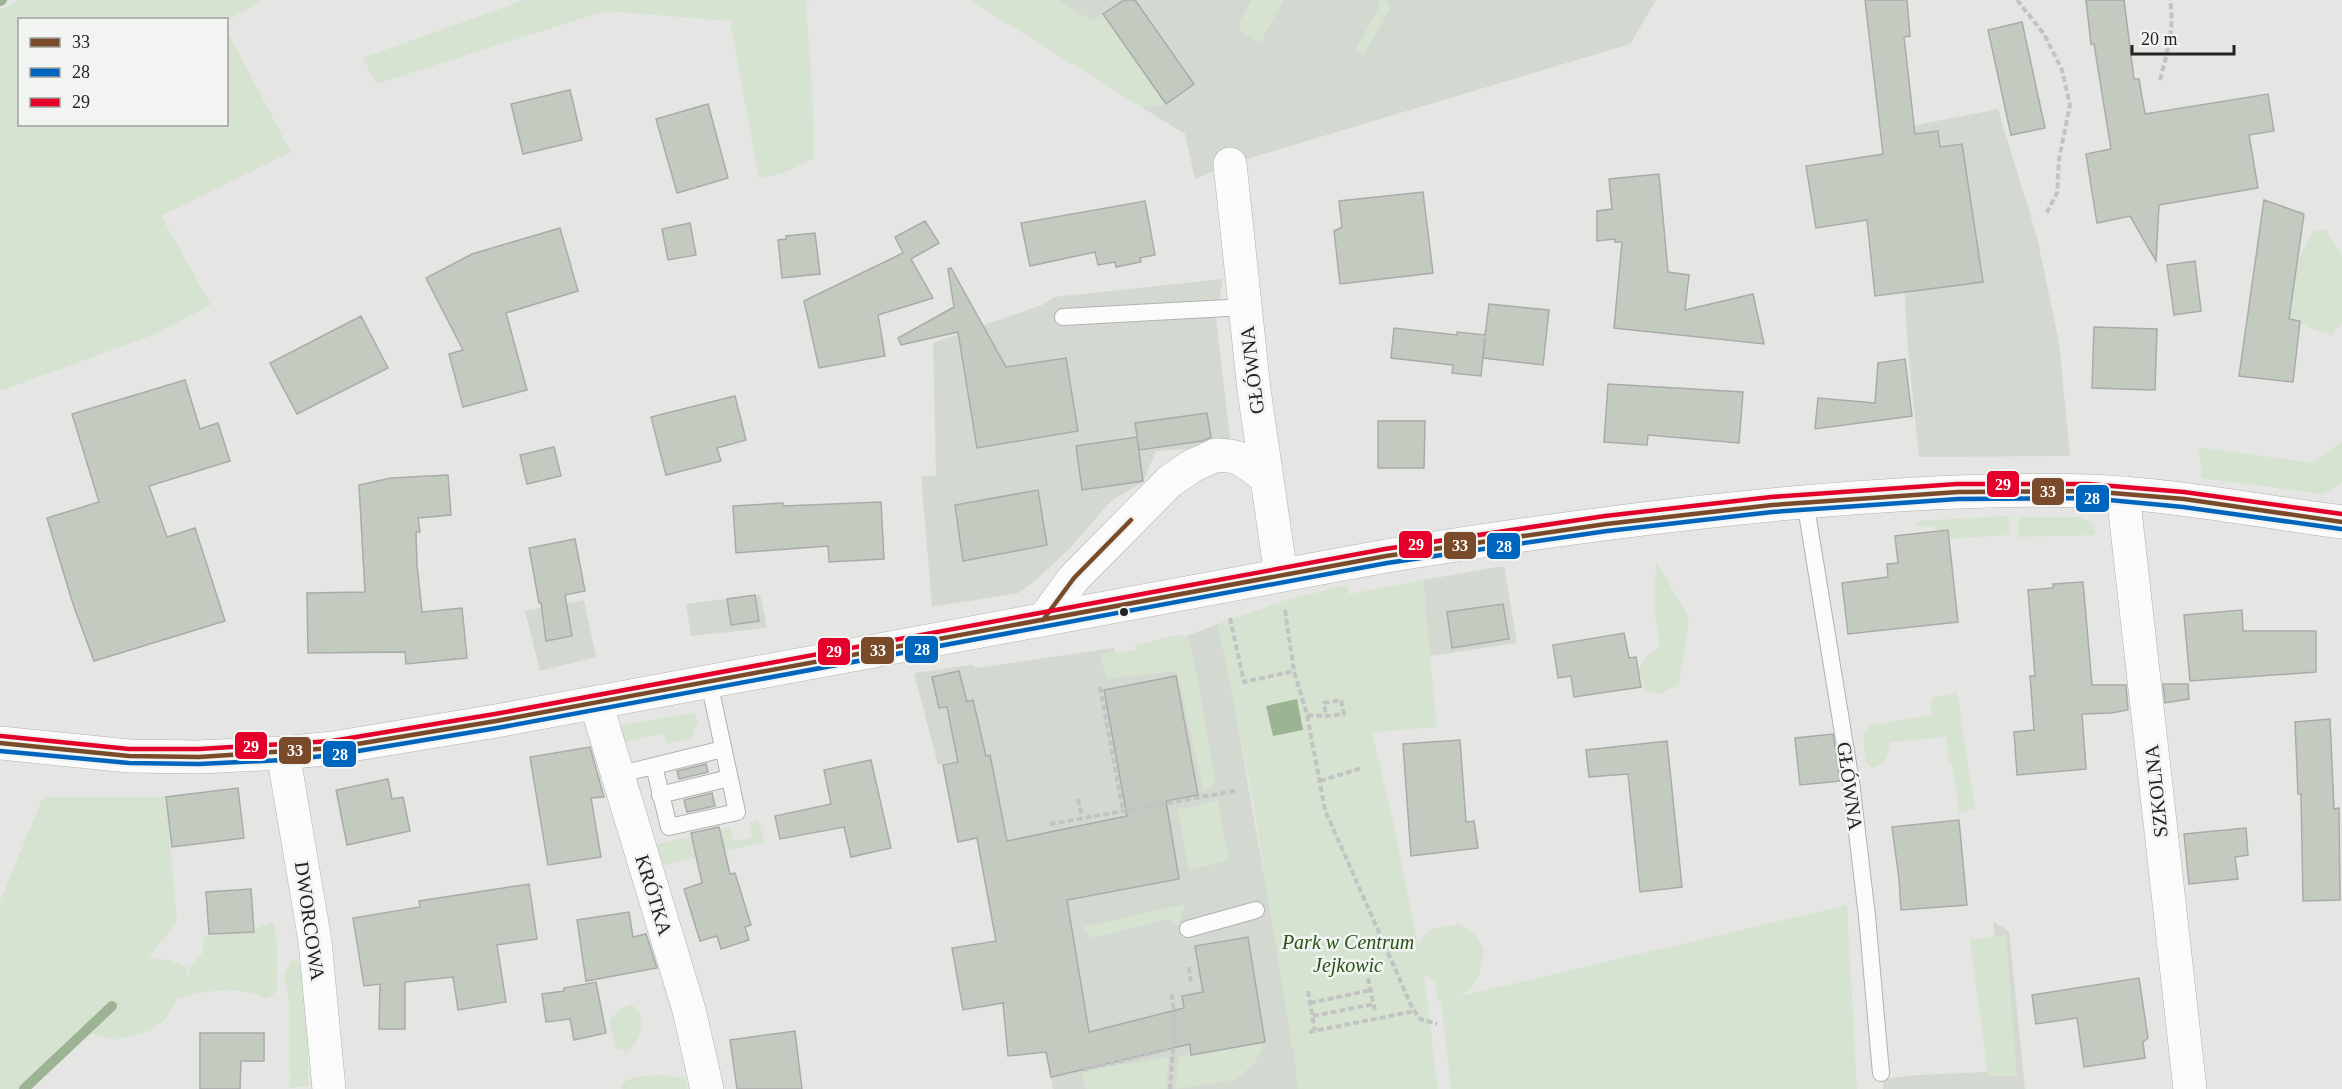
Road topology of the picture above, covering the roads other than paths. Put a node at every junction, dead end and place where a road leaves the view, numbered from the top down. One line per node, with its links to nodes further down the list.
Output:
1 (1230, 164): 2 (street, GŁÓWNA)
2 (1245, 307): 3 (lane); 4 (street, GŁÓWNA)
3 (1063, 317)
4 (1266, 477): 8 (street, GŁÓWNA); 9 (street)
5 (2125, 493): 6 (street); 7 (street); 24 (street, SZKOLNA)
6 (1807, 501): 8 (street); 21 (lane, GŁÓWNA)
7 (2342, 522)
8 (1282, 588): 9 (street)
9 (1043, 620): 10 (street)
10 (708, 682): 11 (street); 13 (lane)
11 (596, 703): 14 (street); 16 (street, KRÓTKA)
12 (0, 744): 14 (street)
13 (723, 749): 15 (lane); 17 (lane)
14 (283, 753): 22 (street, DWORCOWA)
15 (654, 766): 16 (lane); 18 (lane)
16 (617, 775): 23 (street, KRÓTKA)
17 (729, 778): 18 (lane); 18 (lane)
18 (660, 795)
19 (1256, 910): 20 (lane)
20 (1188, 929)
21 (1881, 1073)
22 (329, 1089)
23 (707, 1089)
24 (2190, 1089)

